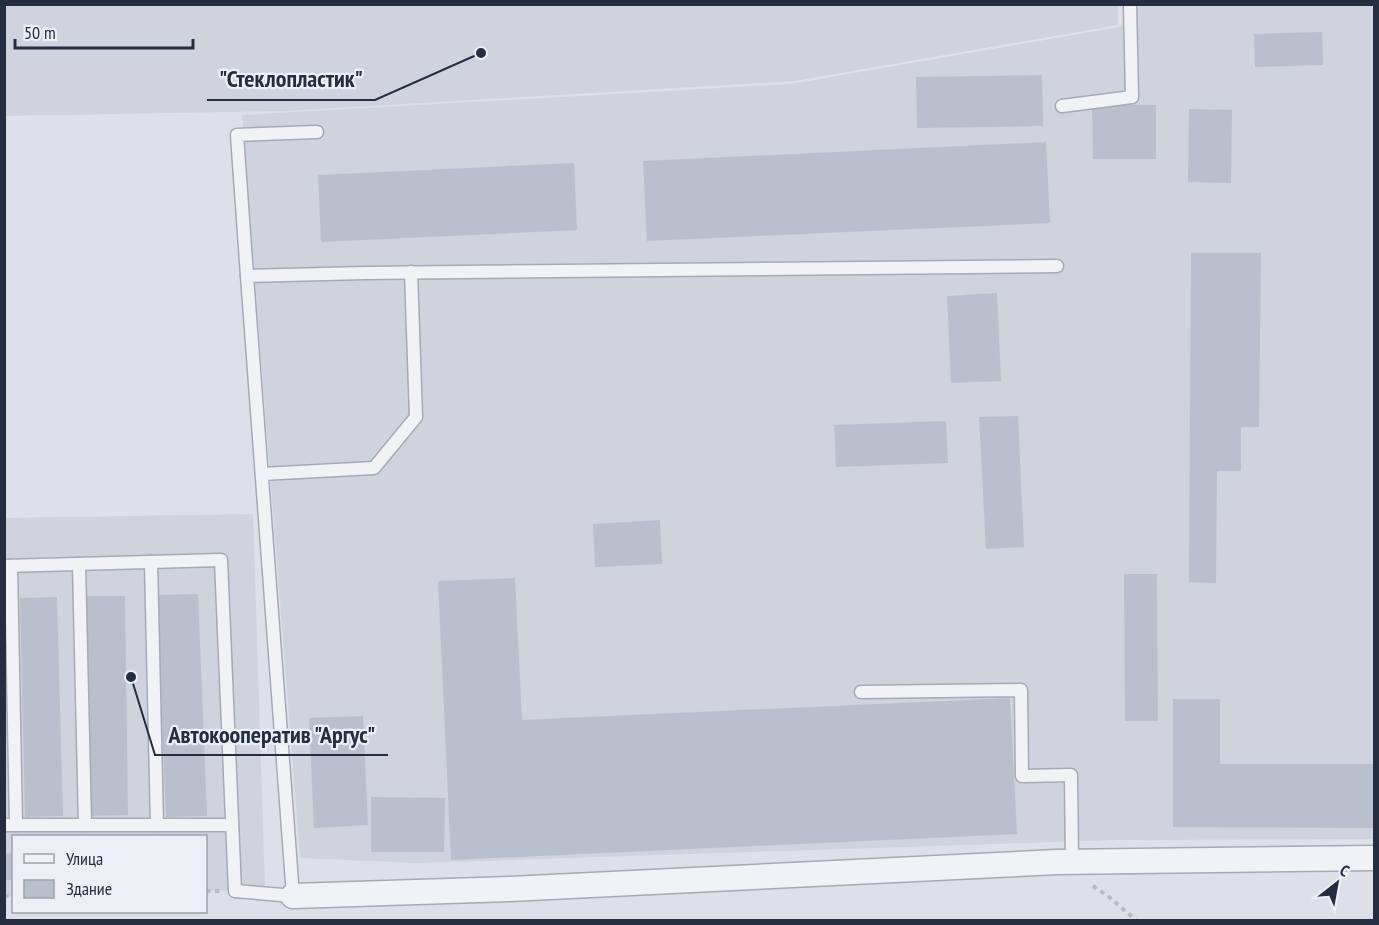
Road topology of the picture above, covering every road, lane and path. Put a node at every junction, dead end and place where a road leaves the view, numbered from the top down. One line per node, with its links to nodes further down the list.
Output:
1 (1130, 4): 2 (lane)
2 (1062, 106)
3 (318, 132): 6 (lane)
4 (1057, 266): 5 (lane)
5 (411, 272): 6 (lane); 7 (lane)
6 (247, 276): 7 (lane)
7 (262, 474): 19 (lane)
8 (151, 562): 9 (lane); 14 (lane); 15 (lane)
9 (79, 564): 10 (lane); 13 (lane)
10 (8, 566): 12 (lane)
11 (861, 692): 17 (lane)
12 (10, 825): 13 (lane)
13 (85, 825): 14 (lane)
14 (157, 825): 15 (lane)
15 (231, 825): 19 (lane)
16 (1374, 858): 17 (street)
17 (1072, 862): 19 (street)
18 (1092, 885): 20 (path)
19 (293, 896)
20 (1136, 921)

